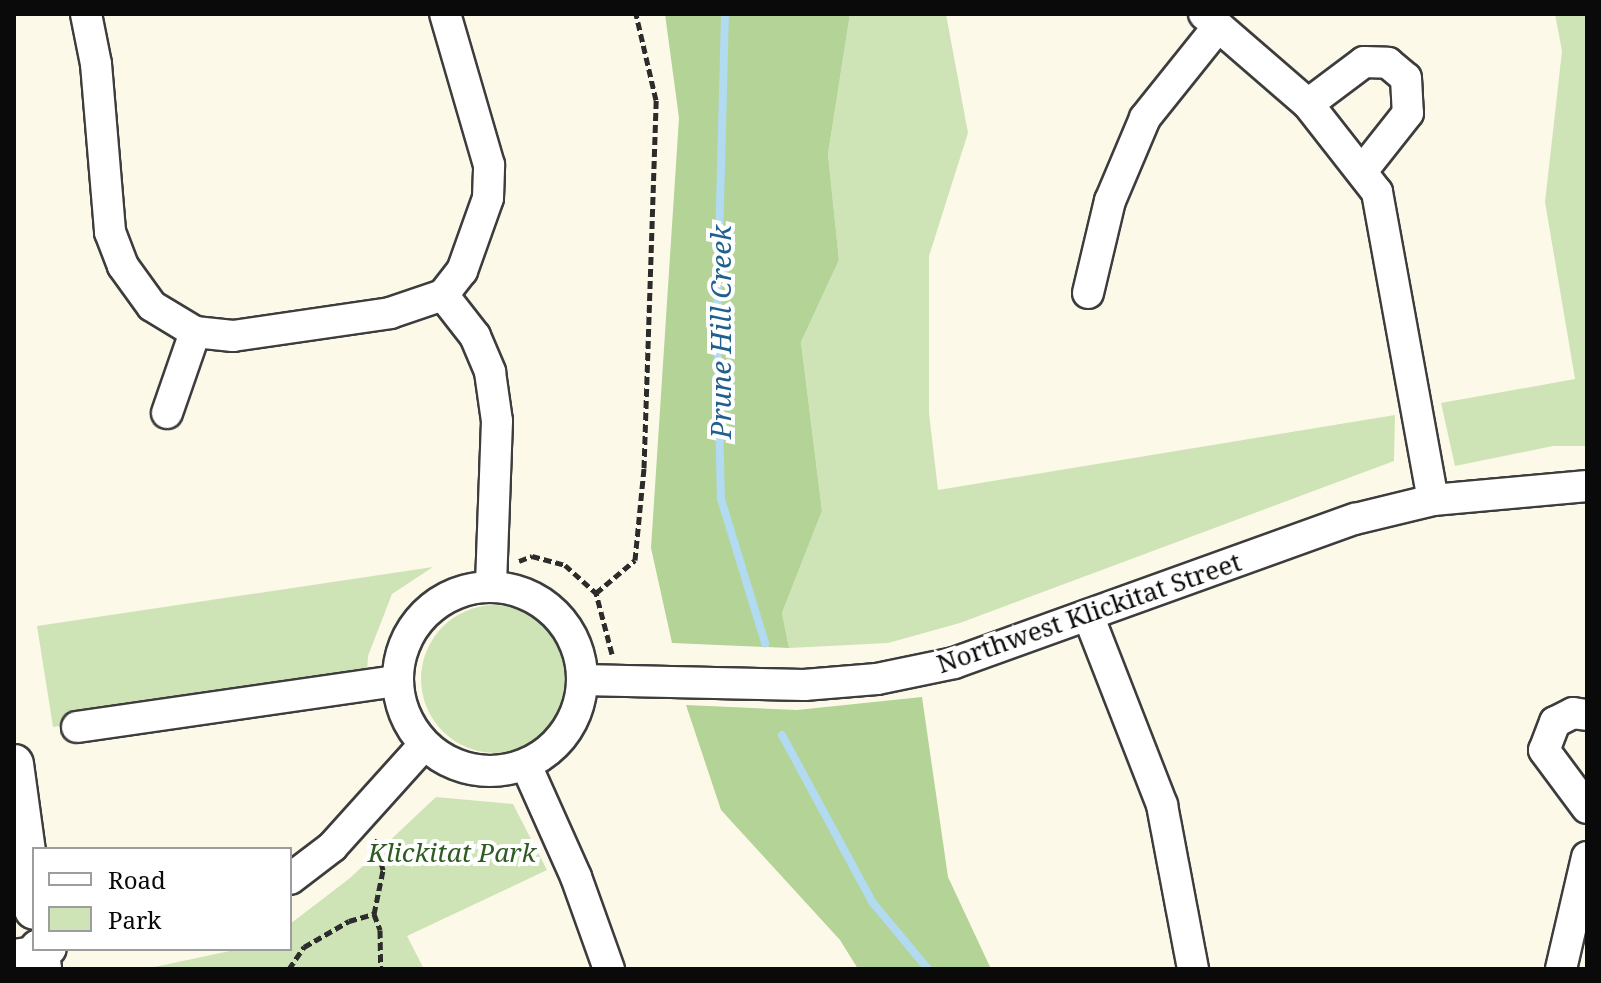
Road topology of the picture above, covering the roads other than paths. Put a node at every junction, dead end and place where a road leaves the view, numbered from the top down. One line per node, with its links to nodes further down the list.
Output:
1 (86, 14): 8 (street)
2 (445, 14): 7 (street)
3 (1211, 20): 4 (street); 6 (street)
4 (1308, 104): 5 (street); 5 (street)
5 (1363, 170): 11 (street)
6 (1088, 293)
7 (443, 295): 8 (street); 12 (street)
8 (195, 332): 9 (street)
9 (167, 413)
10 (1587, 486): 11 (street, Northwest Klickitat Street)
11 (1433, 500): 13 (street, Northwest Klickitat Street)
12 (492, 574): 14 (street); 15 (street)
13 (1088, 615): 14 (street, Northwest Klickitat Street); 26 (street)
14 (582, 680): 20 (street)
15 (398, 681): 17 (street); 18 (street)
16 (1587, 715): 21 (street)
17 (77, 727)
18 (424, 745): 20 (street); 23 (street)
19 (14, 764): 24 (street)
20 (526, 765): 25 (street)
21 (1587, 808)
22 (1587, 857): 27 (street)
23 (292, 877)
24 (32, 895)
25 (609, 969)
26 (1193, 969)
27 (1561, 969)

